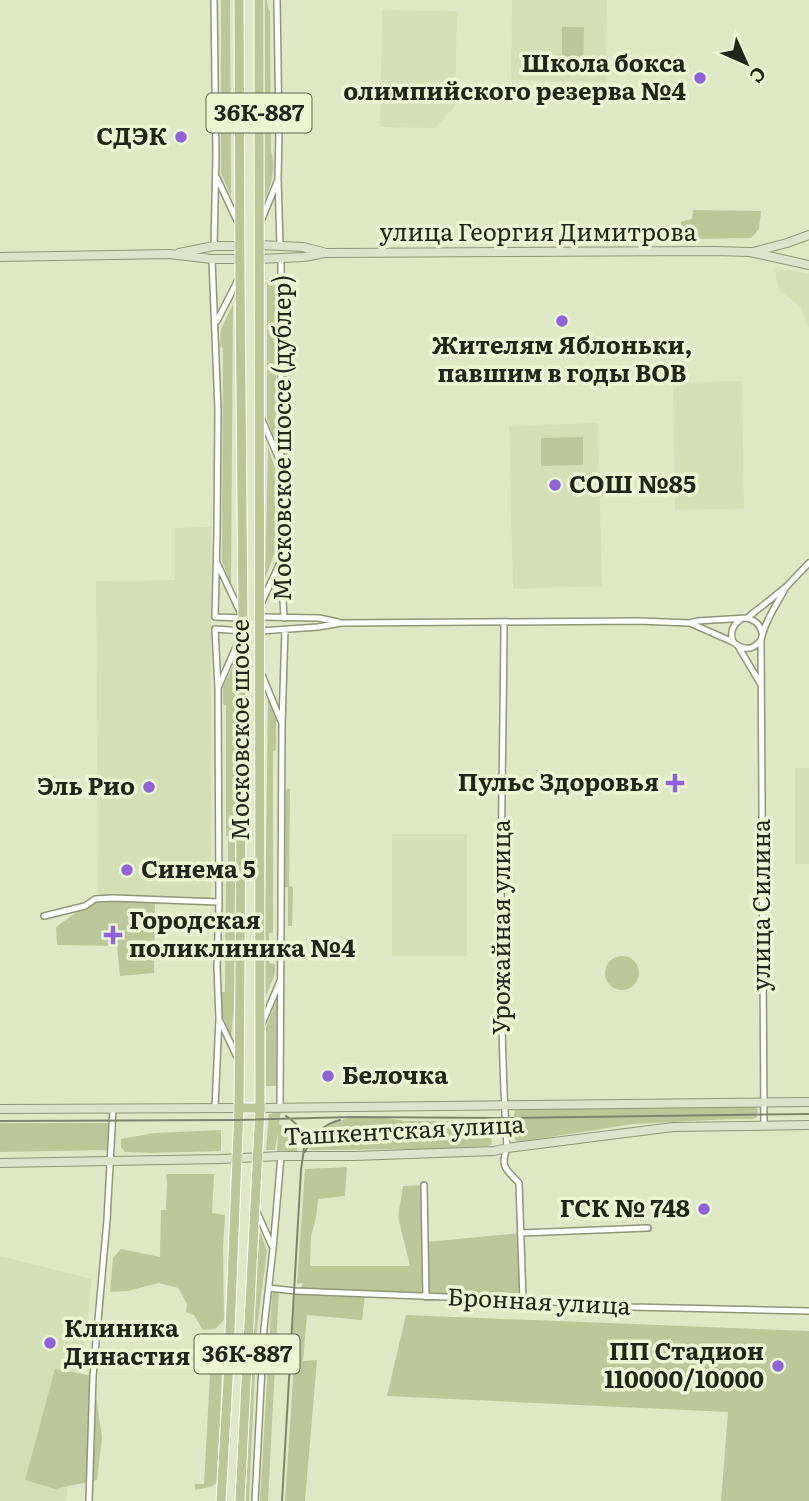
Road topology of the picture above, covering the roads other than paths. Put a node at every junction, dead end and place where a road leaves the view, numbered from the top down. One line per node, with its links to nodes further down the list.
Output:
1 (214, 0): 5 (street)
2 (239, 0): 8 (main road, Московское шоссе / 36К-887)
3 (259, 0): 7 (main road, Московское шоссе / 36К-887)
4 (277, 0): 6 (street, Московское шоссе (дублер))
5 (216, 175): 8 (street); 11 (street)
6 (278, 179): 7 (street); 13 (street, Московское шоссе (дублер))
7 (259, 225): 10 (main road, Московское шоссе / 36К-887)
8 (240, 227): 12 (main road, Московское шоссе / 36К-887)
9 (809, 235): 14 (main road, улица Георгия Димитрова)
10 (260, 245): 12 (main road, улица Георгия Димитрова); 13 (main road, улица Георгия Димитрова); 21 (main road, Московское шоссе / 36К-887)
11 (214, 246): 12 (main road, улица Георгия Димитрова); 16 (main road, улица Георгия Димитрова)
12 (240, 246): 20 (main road, Московское шоссе / 36К-887)
13 (280, 246): 15 (main road, улица Георгия Димитрова)
14 (750, 252): 15 (main road, улица Георгия Димитрова); 22 (main road, улица Георгия Димитрова)
15 (326, 253): 18 (main road, улица Георгия Димитрова)
16 (169, 254): 17 (main road, улица Георгия Димитрова); 19 (main road, улица Георгия Димитрова)
17 (0, 257)
18 (281, 258): 21 (main road, улица Георгия Димитрова); 26 (street, Московское шоссе (дублер))
19 (212, 259): 20 (main road, улица Георгия Димитрова); 24 (street)
20 (240, 259): 21 (main road, улица Георгия Димитрова); 23 (main road, Московское шоссе / 36К-887)
21 (260, 259): 25 (main road, Московское шоссе / 36К-887)
22 (809, 265)
23 (240, 277): 24 (street); 33 (main road, Московское шоссе / 36К-887)
24 (215, 324): 28 (street)
25 (260, 415): 26 (street); 31 (main road, Московское шоссе / 36К-887)
26 (280, 462): 27 (street, Московское шоссе (дублер))
27 (281, 562): 31 (street); 34 (street, Московское шоссе (дублер))
28 (217, 563): 33 (street); 33 (street)
29 (809, 564): 30 (street)
30 (786, 587): 35 (street); 42 (street)
31 (260, 606): 32 (main road, Московское шоссе / 36К-887)
32 (259, 617): 33 (main road); 34 (street); 41 (main road, Московское шоссе / 36К-887)
33 (243, 618): 40 (main road, Московское шоссе / 36К-887)
34 (284, 618): 37 (street)
35 (744, 619): 38 (street); 42 (street); 44 (street)
36 (504, 622): 37 (street); 38 (street); 58 (street, Урожайная улица)
37 (341, 623): 39 (street)
38 (690, 623): 44 (street)
39 (285, 629): 41 (street); 48 (street, Московское шоссе (дублер))
40 (243, 631): 41 (main road); 47 (street); 47 (street); 54 (main road, Московское шоссе / 36К-887)
41 (259, 631): 45 (main road, Московское шоссе / 36К-887)
42 (762, 633): 43 (street)
43 (761, 640): 44 (street); 46 (street, улица Силина)
44 (735, 644): 46 (street)
45 (260, 668): 48 (street); 53 (main road, Московское шоссе / 36К-887)
46 (761, 684): 56 (street, улица Силина)
47 (218, 688): 49 (street)
48 (282, 724): 51 (street, Московское шоссе (дублер))
49 (219, 902): 50 (street); 52 (street)
50 (44, 916)
51 (281, 979): 53 (street, Московское шоссе (дублер)); 57 (street, Московское шоссе (дублер))
52 (219, 1018): 54 (street); 59 (street)
53 (260, 1032): 61 (main road, Московское шоссе / 36К-887)
54 (239, 1062): 60 (main road, Московское шоссе / 36К-887)
55 (809, 1102): 56 (main road, Ташкентская улица)
56 (763, 1103): 58 (main road, Ташкентская улица); 65 (street, улица Силина)
57 (280, 1106): 58 (main road, Ташкентская улица); 61 (main road, Ташкентская улица)
58 (504, 1106): 66 (street, Урожайная улица)
59 (215, 1108): 60 (main road, Ташкентская улица); 63 (main road, Ташкентская улица)
60 (239, 1108): 61 (main road, Ташкентская улица); 69 (main road, Московское шоссе / 36К-887)
61 (260, 1108): 68 (main road, Московское шоссе / 36К-887)
62 (0, 1109): 63 (main road, Ташкентская улица)
63 (113, 1109): 70 (street)
64 (809, 1125): 65 (main road, Ташкентская улица)
65 (764, 1126): 66 (main road, Ташкентская улица)
66 (507, 1148): 67 (main road, Ташкентская улица); 75 (street)
67 (281, 1156): 68 (main road, Ташкентская улица); 76 (street)
68 (258, 1157): 69 (main road, Ташкентская улица); 73 (main road, Московское шоссе / 36К-887)
69 (237, 1158): 70 (main road, Ташкентская улица); 82 (main road, Московское шоссе / 36К-887)
70 (111, 1161): 71 (main road, Ташкентская улица); 81 (street)
71 (0, 1163)
72 (424, 1185): 78 (street)
73 (255, 1206): 76 (street); 83 (main road, Московское шоссе / 36К-887)
74 (648, 1228): 75 (street)
75 (522, 1233): 79 (street)
76 (273, 1248): 77 (street)
77 (269, 1288): 78 (street, Бронная улица); 84 (street)
78 (426, 1297): 79 (street, Бронная улица)
79 (523, 1300): 80 (street, Бронная улица)
80 (809, 1311)
81 (89, 1501)
82 (221, 1501)
83 (240, 1501)
84 (255, 1501)

